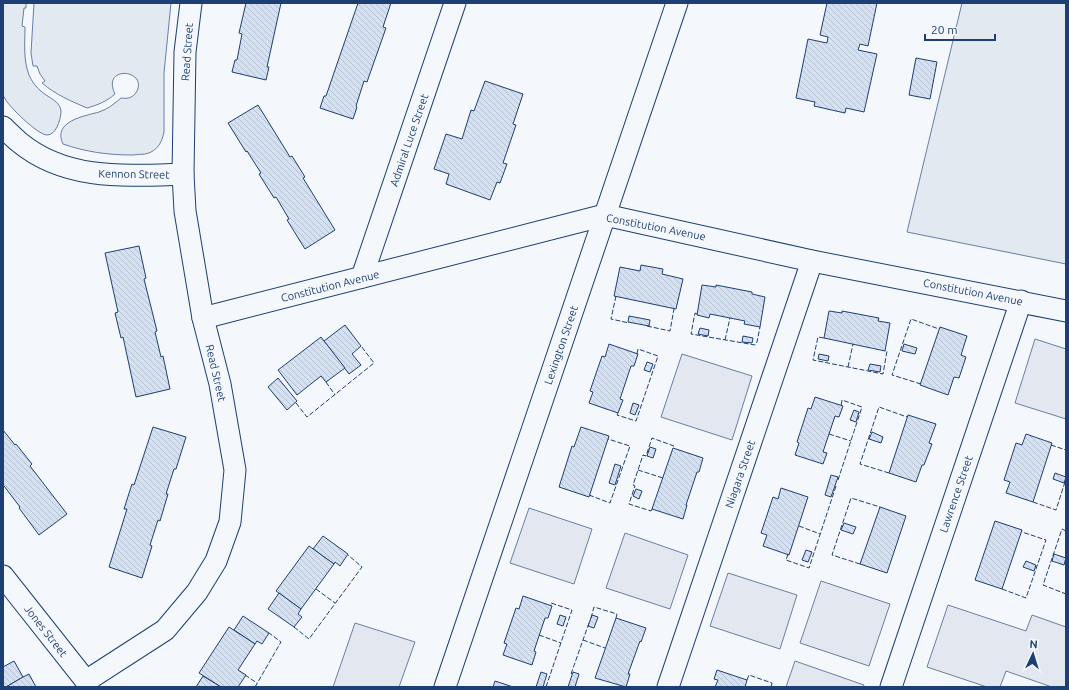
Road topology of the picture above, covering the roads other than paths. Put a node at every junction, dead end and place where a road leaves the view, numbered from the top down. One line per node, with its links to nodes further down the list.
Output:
1 (191, 3): 5 (street, Read Street)
2 (455, 3): 8 (street, Admiral Luce Street)
3 (676, 3): 6 (street, Lexington Street)
4 (3, 127): 5 (street, Kennon Street)
5 (183, 174): 11 (street, Read Street)
6 (605, 215): 7 (street, Constitution Avenue); 8 (street, Constitution Avenue); 14 (street, Lexington Street)
7 (812, 261): 9 (street, Constitution Avenue); 15 (street, Niagara Street)
8 (362, 278): 11 (street, Constitution Avenue)
9 (1021, 302): 10 (street, Constitution Avenue); 16 (street, Lawrence Street)
10 (1066, 311)
11 (203, 318): 13 (street, Read Street)
12 (3, 576): 13 (street, Jones Street)
13 (87, 684)
14 (445, 687)
15 (668, 687)
16 (891, 687)

